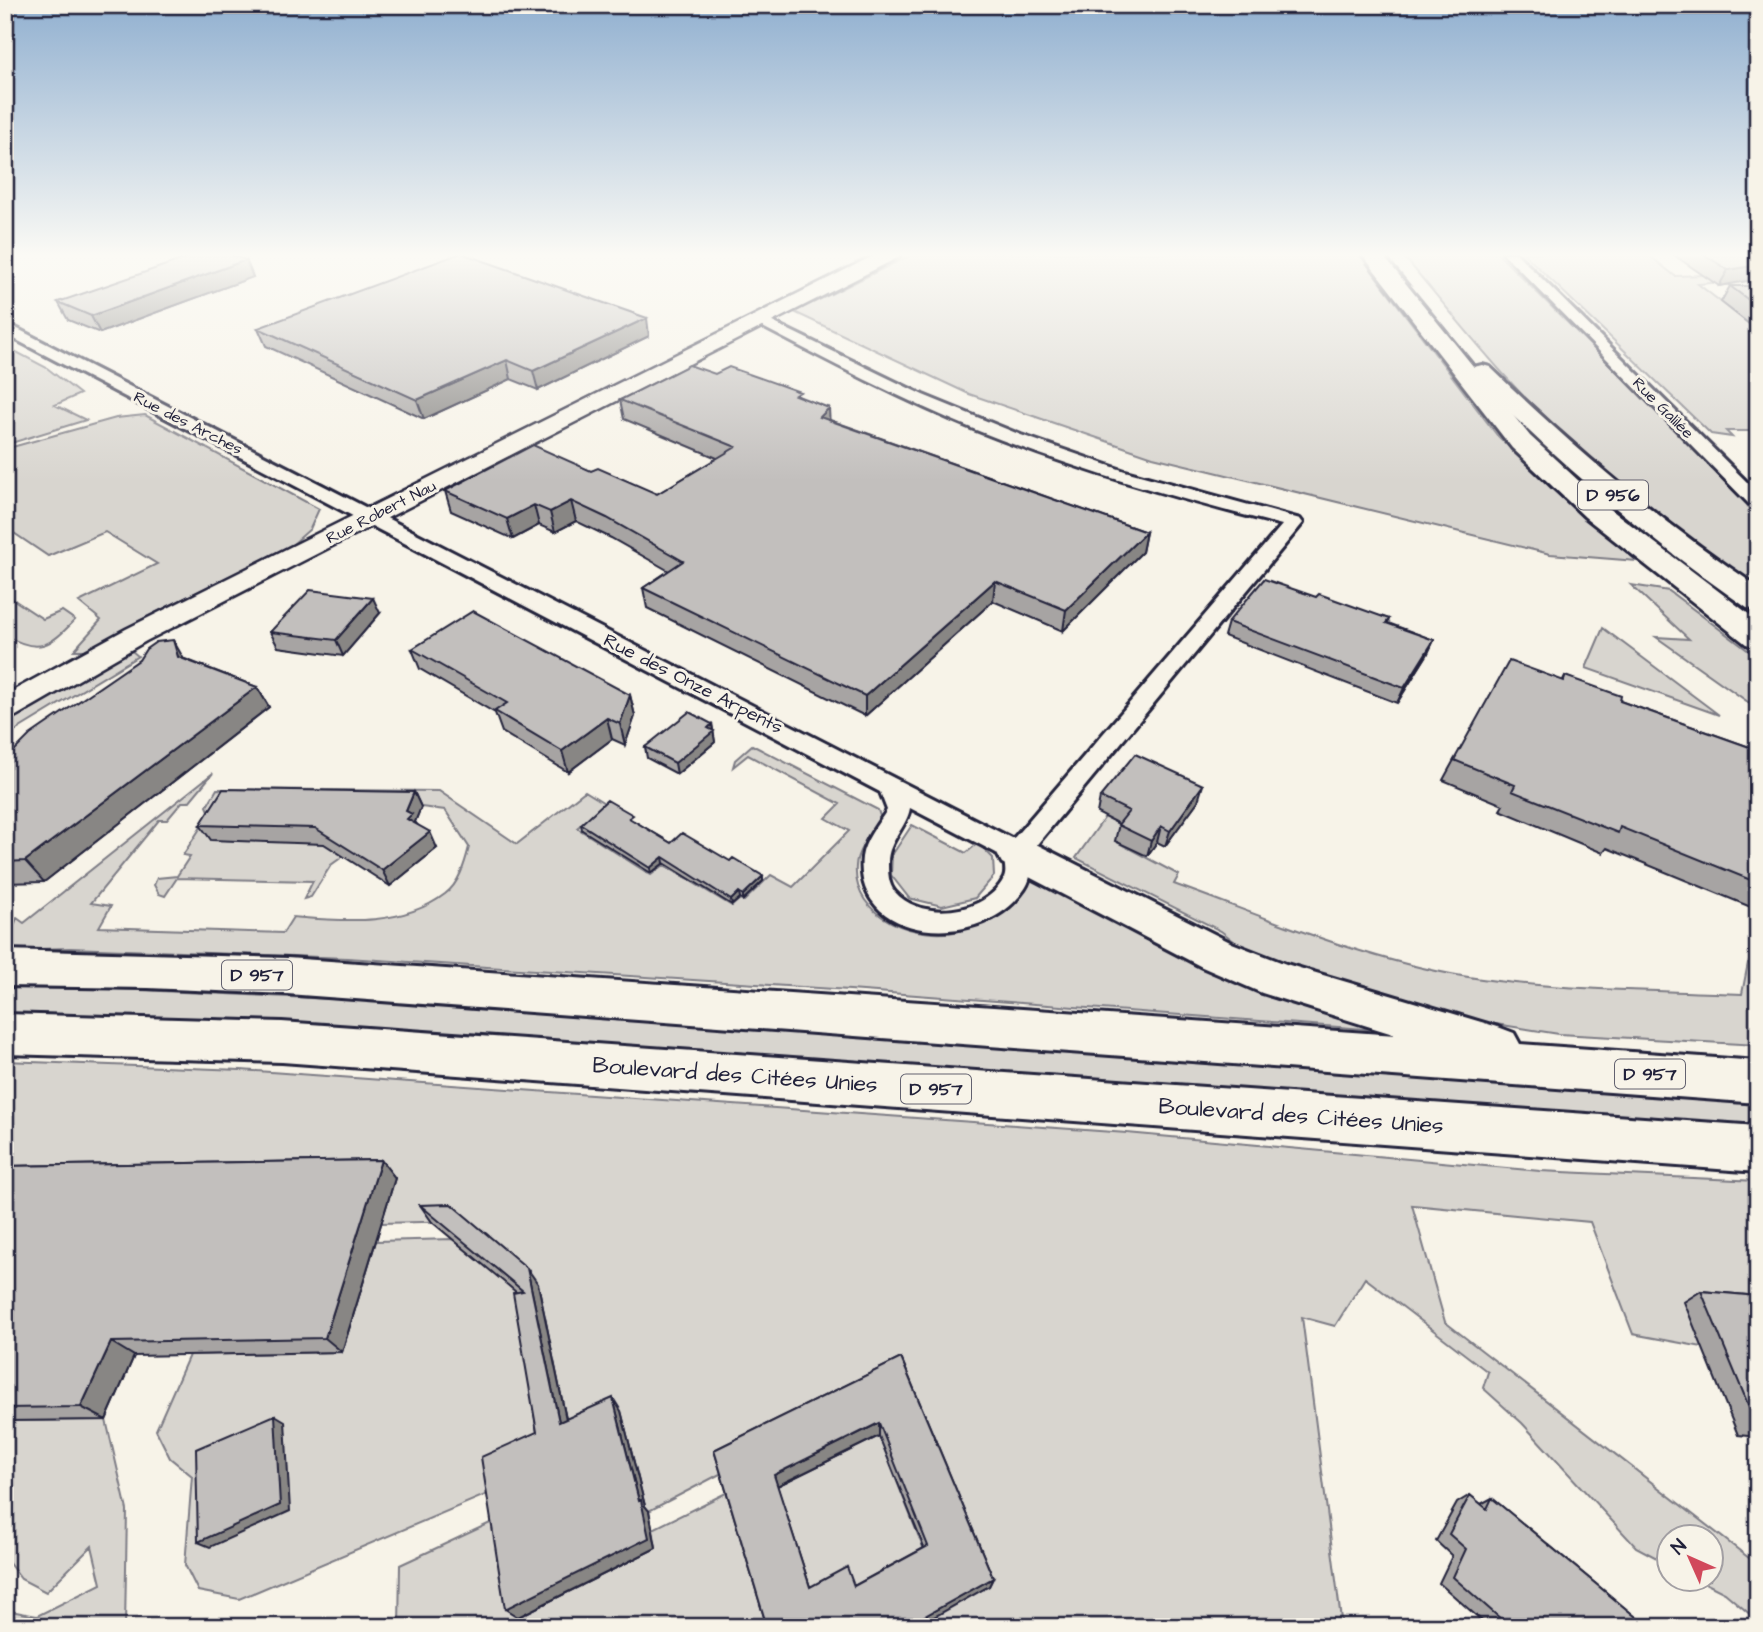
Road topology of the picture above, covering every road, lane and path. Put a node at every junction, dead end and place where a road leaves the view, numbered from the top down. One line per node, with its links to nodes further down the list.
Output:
1 (7, 329): 9 (street, Rue des Arches)
2 (742, 329): 9 (street, Rue Robert Nau)
3 (778, 329): 15 (street)
4 (1431, 329): 12 (main road, D 956)
5 (1447, 329): 7 (main road, D 956)
6 (1585, 329): 8 (street, Rue Galilée)
7 (1482, 372): 10 (main road, D 956); 11 (main road, D 956)
8 (1758, 503)
9 (371, 517): 13 (street, Rue Robert Nau); 14 (street, Rue des Onze Arpents)
10 (1758, 601)
11 (1758, 622)
12 (1758, 637)
13 (5, 709)
14 (890, 787): 15 (street, Rue des Onze Arpents); 15 (street)
15 (1016, 852): 18 (main road)
16 (5, 968): 18 (main road, D 957)
17 (5, 1034): 20 (main road, Boulevard des Citées Unies / D 957)
18 (1567, 1068): 19 (main road, D 957)
19 (1758, 1082)
20 (1758, 1149)

